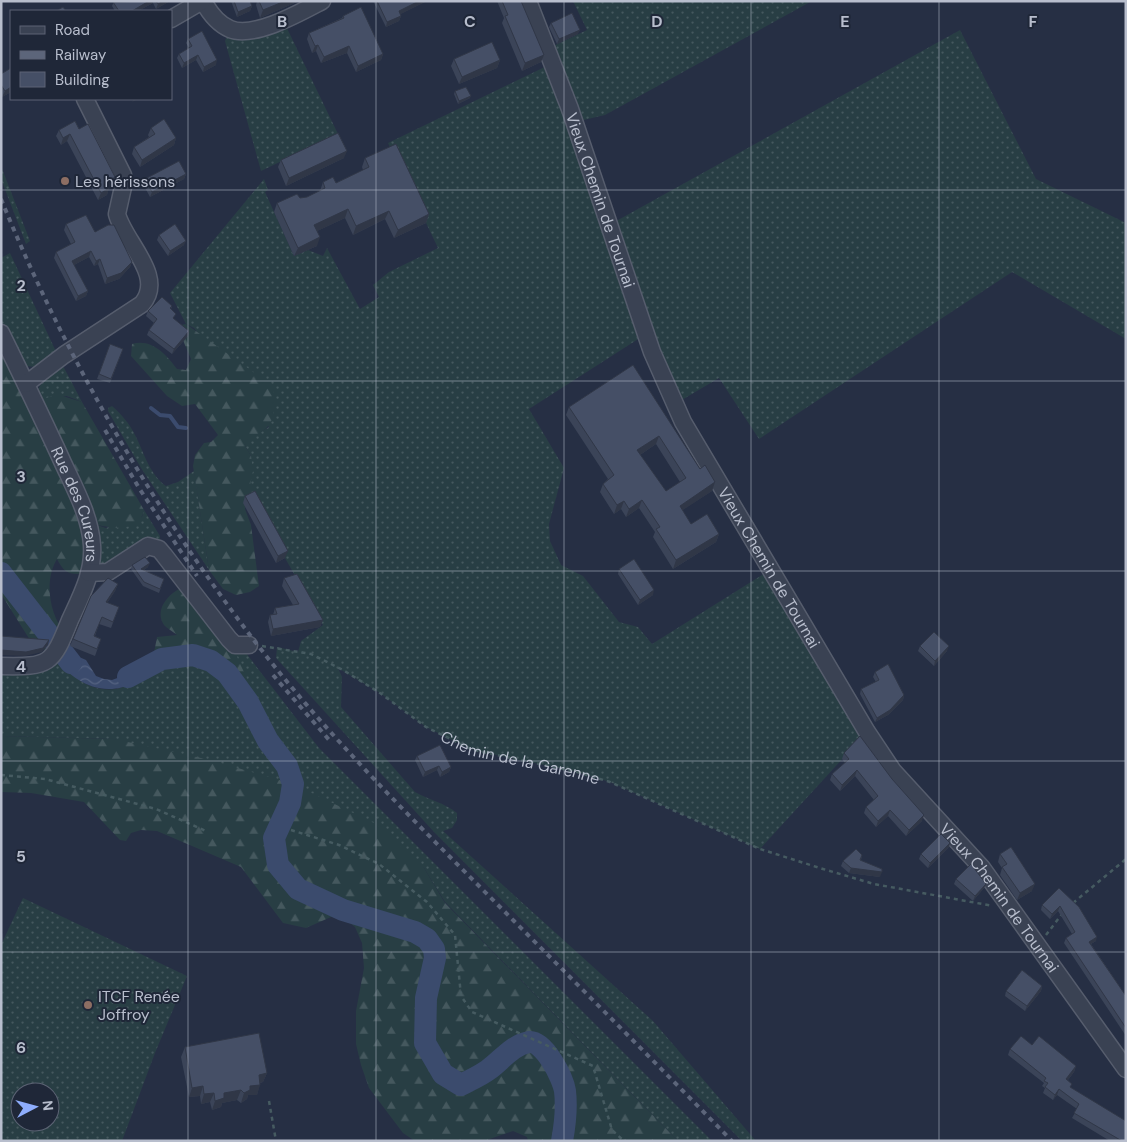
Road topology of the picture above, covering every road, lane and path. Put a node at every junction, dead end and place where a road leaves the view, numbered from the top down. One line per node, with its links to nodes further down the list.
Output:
1 (202, 1): 2 (street); 4 (street)
2 (322, 1)
3 (528, 1): 15 (street, Vieux Chemin de Tournai)
4 (172, 18)
5 (86, 100): 7 (street)
6 (1, 333): 7 (street, Rue des Cureurs)
7 (26, 384): 8 (street, Rue des Cureurs)
8 (89, 573): 9 (street); 10 (street, Rue des Cureurs)
9 (249, 646): 15 (path, Chemin de la Garenne)
10 (1, 666)
11 (1, 775): 13 (path)
12 (291, 830): 22 (path)
13 (206, 831)
14 (1126, 859): 16 (path)
15 (1009, 906): 18 (street, Vieux Chemin de Tournai)
16 (1069, 907)
17 (1063, 914): 18 (path)
18 (1038, 947): 19 (street, Vieux Chemin de Tournai)
19 (1126, 1069)
20 (269, 1101): 21 (path)
21 (276, 1141)
22 (624, 1141)

